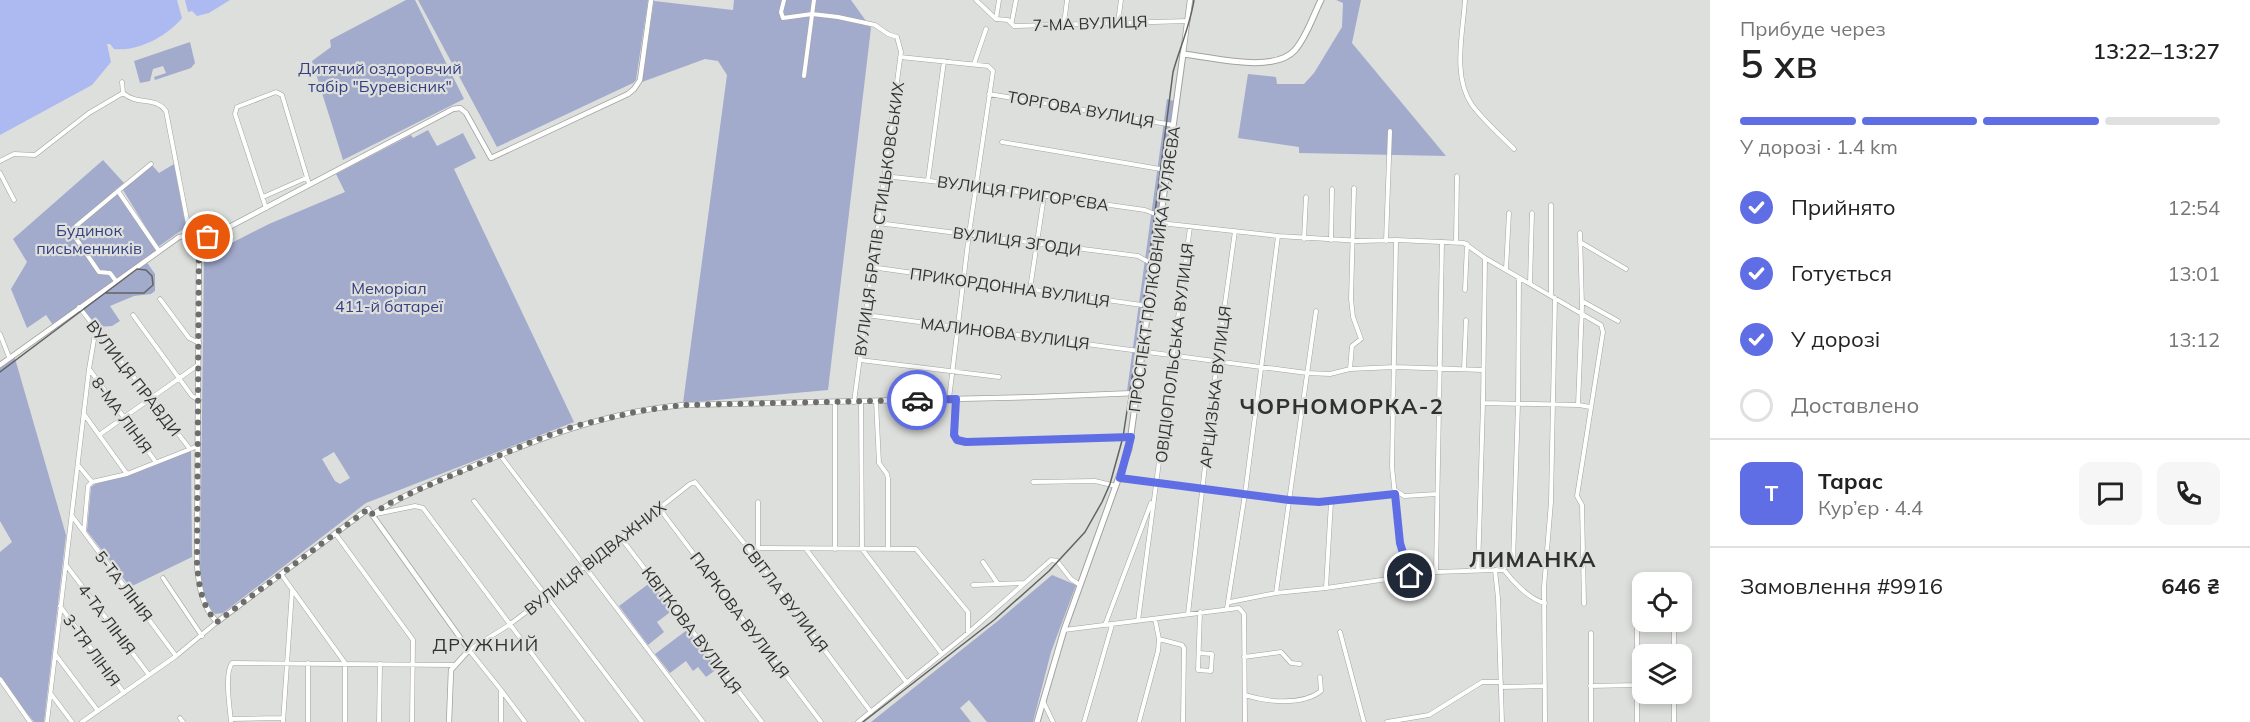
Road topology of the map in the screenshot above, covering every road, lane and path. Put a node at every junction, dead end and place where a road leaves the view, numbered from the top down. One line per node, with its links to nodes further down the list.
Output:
1 (651, 0): 40 (street)
2 (784, 0): 12 (street)
3 (814, 0): 12 (street)
4 (976, 0): 13 (street)
5 (999, 0): 13 (street)
6 (1016, 0): 14 (street)
7 (1067, 0): 17 (street)
8 (1121, 0): 16 (street)
9 (1190, 0): 15 (street)
10 (1321, 0): 19 (main road)
11 (1465, 0): 30 (street)
12 (812, 14): 20 (street, ВУЛИЦЯ БРАТІВ СТИЦЬКОВСЬКИХ); 23 (street)
13 (996, 19): 14 (street, 7-МА ВУЛИЦЯ)
14 (1012, 21): 17 (street, 7-МА ВУЛИЦЯ)
15 (1188, 21): 16 (street, 7-МА ВУЛИЦЯ); 19 (street)
16 (1118, 22): 17 (street, 7-МА ВУЛИЦЯ)
17 (1064, 24)
18 (986, 29): 22 (street)
19 (1183, 54): 27 (main road, ПРОСПЕКТ ПОЛКОВНИКА ГУЛЯЄВА)
20 (900, 57): 21 (street); 35 (street, ВУЛИЦЯ БРАТІВ СТИЦЬКОВСЬКИХ)
21 (944, 62): 22 (street); 38 (street)
22 (974, 64): 26 (street)
23 (804, 76)
24 (122, 82): 25 (street)
25 (123, 93): 31 (street); 60 (street)
26 (989, 94): 27 (street, ТОРГОВА ВУЛИЦЯ); 41 (street)
27 (1173, 125): 33 (main road, ПРОСПЕКТ ПОЛКОВНИКА ГУЛЯЄВА)
28 (1390, 131): 67 (street)
29 (1002, 142): 33 (street)
30 (1514, 149)
31 (0, 161)
32 (151, 164): 44 (street)
33 (1167, 170): 53 (main road, ПРОСПЕКТ ПОЛКОВНИКА ГУЛЯЄВА)
34 (0, 173): 39 (street)
35 (884, 176): 38 (street, ВУЛИЦЯ ГРИГОР'ЄВА); 54 (street, ВУЛИЦЯ БРАТІВ СТИЦЬКОВСЬКИХ)
36 (1457, 176): 69 (street)
37 (306, 178): 40 (street); 46 (street); 46 (street)
38 (928, 180): 41 (street, ВУЛИЦЯ ГРИГОР'ЄВА)
39 (2, 183): 48 (street)
40 (309, 184): 50 (street)
41 (976, 186): 45 (street, ВУЛИЦЯ ГРИГОР'ЄВА); 59 (street)
42 (1354, 188): 66 (street)
43 (1332, 189): 64 (street)
44 (118, 190): 73 (street); 81 (street)
45 (1044, 196): 53 (street, ВУЛИЦЯ ГРИГОР'ЄВА); 72 (street)
46 (262, 197): 50 (street)
47 (1306, 197): 63 (street)
48 (14, 200)
49 (1551, 205): 85 (street)
50 (266, 208): 62 (street)
51 (1509, 213): 78 (street)
52 (1532, 213): 82 (street)
53 (1160, 216): 55 (main road, ПРОСПЕКТ ПОЛКОВНИКА ГУЛЯЄВА)
54 (878, 223): 59 (street, ВУЛИЦЯ ЗГОДИ); 76 (street, ВУЛИЦЯ БРАТІВ СТИЦЬКОВСЬКИХ)
55 (1159, 223): 56 (street); 75 (main road, ПРОСПЕКТ ПОЛКОВНИКА ГУЛЯЄВА)
56 (1190, 227): 57 (street); 101 (street, ОВІДІОПОЛЬСЬКА ВУЛИЦЯ)
57 (1235, 231): 61 (street); 104 (street, АРЦИЗЬКА ВУЛИЦЯ)
58 (1580, 233): 70 (street)
59 (969, 234): 72 (street, ВУЛИЦЯ ЗГОДИ); 80 (street)
60 (190, 235): 62 (street); 73 (street)
61 (1278, 236): 63 (street); 107 (street)
62 (199, 237): 99 (street)
63 (1304, 239): 64 (street)
64 (1330, 240): 66 (street)
65 (1396, 240): 67 (street); 68 (street); 108 (street)
66 (1353, 241): 67 (street); 110 (street)
67 (1386, 241)
68 (1442, 242): 69 (street); 111 (street)
69 (1456, 242): 71 (street)
70 (1581, 242): 77 (street); 87 (street)
71 (1467, 244): 74 (street); 84 (street)
72 (1038, 245): 75 (street, ВУЛИЦЯ ЗГОДИ); 83 (street)
73 (159, 251): 81 (street)
74 (1485, 258): 78 (street); 113 (street)
75 (1154, 265): 88 (main road, ПРОСПЕКТ ПОЛКОВНИКА ГУЛЯЄВА)
76 (872, 267): 80 (street, ПРИКОРДОННА ВУЛИЦЯ); 93 (street, ВУЛИЦЯ БРАТІВ СТИЦЬКОВСЬКИХ)
77 (1626, 269)
78 (1506, 270): 79 (street)
79 (1519, 278): 82 (street); 128 (street)
80 (964, 280): 83 (street, ПРИКОРДОННА ВУЛИЦЯ); 96 (street)
81 (116, 281): 89 (street)
82 (1530, 283): 85 (street)
83 (1030, 289): 88 (street, ПРИКОРДОННА ВУЛИЦЯ)
84 (1465, 290)
85 (1553, 297): 91 (street); 129 (street)
86 (160, 298): 99 (street)
87 (1581, 301): 91 (street); 95 (street)
88 (1149, 306): 100 (main road, ПРОСПЕКТ ПОЛКОВНИКА ГУЛЯЄВА)
89 (80, 307): 97 (street, ВУЛИЦЯ ПРАВДИ); 102 (street)
90 (1316, 311): 115 (street)
91 (1581, 312): 129 (street); 188 (street)
92 (133, 315): 117 (street)
93 (866, 315): 96 (street, МАЛИНОВА ВУЛИЦЯ); 103 (street, ВУЛИЦЯ БРАТІВ СТИЦЬКОВСЬКИХ)
94 (1466, 320): 112 (street)
95 (1618, 321)
96 (958, 327): 100 (street, МАЛИНОВА ВУЛИЦЯ); 114 (street)
97 (96, 328): 109 (street); 119 (street, ВУЛИЦЯ ПРАВДИ)
98 (0, 334): 102 (street)
99 (199, 343): 106 (street)
100 (1143, 350): 101 (street, МАЛИНОВА ВУЛИЦЯ); 118 (main road, ПРОСПЕКТ ПОЛКОВНИКА ГУЛЯЄВА)
101 (1173, 355): 104 (street, МАЛИНОВА ВУЛИЦЯ); 144 (street, ОВІДІОПОЛЬСЬКА ВУЛИЦЯ)
102 (9, 357): 105 (street)
103 (860, 360): 114 (street); 126 (street, ВУЛИЦЯ БРАТІВ СТИЦЬКОВСЬКИХ)
104 (1217, 361): 107 (street, МАЛИНОВА ВУЛИЦЯ); 148 (street, АРЦИЗЬКА ВУЛИЦЯ)
105 (0, 365)
106 (198, 365): 117 (street); 122 (street)
107 (1261, 367): 115 (street, МАЛИНОВА ВУЛИЦЯ); 150 (street)
108 (1395, 367): 110 (street, МАЛИНОВА ВУЛИЦЯ); 111 (street, МАЛИНОВА ВУЛИЦЯ); 149 (street)
109 (89, 369): 132 (street); 133 (street, 8-МА ЛІНІЯ)
110 (1350, 369): 115 (street, МАЛИНОВА ВУЛИЦЯ)
111 (1440, 369): 112 (street, МАЛИНОВА ВУЛИЦЯ); 151 (street)
112 (1464, 369): 113 (street, МАЛИНОВА ВУЛИЦЯ)
113 (1483, 370): 127 (street)
114 (953, 371): 116 (street); 120 (street)
115 (1307, 373): 153 (street)
116 (999, 376)
117 (179, 378): 119 (street); 122 (street)
118 (1137, 393): 121 (street); 135 (main road, ПРОСПЕКТ ПОЛКОВНИКА ГУЛЯЄВА)
119 (150, 398): 133 (street); 137 (street, ВУЛИЦЯ ПРАВДИ)
120 (950, 399): 121 (street); 124 (street)
121 (956, 399): 135 (street)
122 (199, 400): 136 (street)
123 (861, 401): 124 (street); 126 (street); 167 (street)
124 (876, 401): 168 (street)
125 (835, 402): 126 (street); 138 (street); 166 (street)
126 (854, 402)
127 (1483, 403): 128 (street); 174 (street)
128 (1518, 404): 129 (street); 172 (street)
129 (1553, 405): 187 (street)
130 (1579, 405): 131 (street)
131 (1590, 407)
132 (84, 414): 134 (street); 140 (street)
133 (124, 417): 134 (street); 139 (street, 8-МА ЛІНІЯ)
134 (99, 435): 141 (street)
135 (1131, 437): 142 (main road, ПРОСПЕКТ ПОЛКОВНИКА ГУЛЯЄВА)
136 (198, 446): 137 (street); 195 (street)
137 (190, 449): 139 (street)
138 (500, 454): 158 (street); 171 (street)
139 (156, 461): 141 (street)
140 (78, 464): 143 (street); 159 (street)
141 (127, 474): 143 (street)
142 (1120, 478): 144 (street); 147 (main road, ПРОСПЕКТ ПОЛКОВНИКА ГУЛЯЄВА)
143 (92, 482): 160 (street)
144 (1156, 482): 148 (street); 152 (street, ОВІДІОПОЛЬСЬКА ВУЛИЦЯ)
145 (698, 483): 157 (street, ВУЛИЦЯ ВІДВАЖНИХ); 163 (street, СВІТЛА ВУЛИЦЯ)
146 (1033, 483): 147 (street)
147 (1116, 486): 181 (main road, ПРОСПЕКТ ПОЛКОВНИКА ГУЛЯЄВА)
148 (1202, 488): 150 (street); 192 (street, АРЦИЗЬКА ВУЛИЦЯ)
149 (1395, 492): 151 (street); 156 (street); 176 (street)
150 (1245, 494): 153 (street); 186 (street)
151 (1437, 494): 173 (street)
152 (1154, 495): 194 (street, ОВІДІОПОЛЬСЬКА ВУЛИЦЯ); 198 (street)
153 (1289, 500): 156 (street); 184 (street)
154 (474, 501): 185 (street)
155 (758, 502): 164 (street)
156 (1331, 502): 182 (street)
157 (659, 508): 162 (street, ВУЛИЦЯ ВІДВАЖНИХ); 254 (street, ПАРКОВА ВУЛИЦЯ)
158 (372, 514): 161 (street); 196 (street); 205 (street)
159 (71, 516): 160 (street, 5-ТА ЛІНІЯ); 170 (street)
160 (84, 532): 209 (street, 5-ТА ЛІНІЯ)
161 (335, 533): 175 (street); 215 (street)
162 (621, 538): 171 (street, ВУЛИЦЯ ВІДВАЖНИХ); 253 (street, КВІТКОВА ВУЛИЦЯ)
163 (748, 548): 164 (street); 234 (street, СВІТЛА ВУЛИЦЯ)
164 (758, 548): 165 (street)
165 (806, 549): 166 (street); 221 (street)
166 (835, 549): 167 (street)
167 (862, 549): 168 (street); 208 (street)
168 (888, 549): 201 (street)
169 (983, 562): 179 (street)
170 (65, 564): 189 (street); 218 (street, 4-ТА ЛІНІЯ)
171 (585, 567): 185 (street, ВУЛИЦЯ ВІДВАЖНИХ); 252 (street)
172 (1495, 570): 174 (street); 187 (street); 222 (street)
173 (1436, 571): 174 (street); 176 (street)
174 (1478, 571)
175 (280, 574): 183 (street); 195 (street)
176 (1410, 576): 182 (street)
177 (163, 578): 203 (street)
178 (1026, 583): 179 (street); 181 (street); 201 (street)
179 (998, 584): 180 (street)
180 (973, 585)
181 (1080, 585): 199 (main road, ПРОСПЕКТ ПОЛКОВНИКА ГУЛЯЄВА)
182 (1326, 588): 184 (street)
183 (292, 590): 211 (street); 213 (street)
184 (1276, 592): 186 (street)
185 (546, 597): 196 (street, ВУЛИЦЯ ВІДВАЖНИХ); 251 (street)
186 (1230, 602): 190 (street)
187 (1545, 603): 224 (street)
188 (1584, 604)
189 (60, 606): 207 (street); 228 (street, 3-ТЯ ЛІНІЯ)
190 (1227, 608): 191 (street); 210 (street)
191 (1200, 612): 192 (street); 206 (street)
192 (1188, 614): 193 (street)
193 (1155, 619): 194 (street); 204 (street)
194 (1138, 621): 197 (street)
195 (217, 622): 203 (street)
196 (509, 625): 205 (street, ВУЛИЦЯ ВІДВАЖНИХ); 250 (street)
197 (1112, 625): 198 (street); 258 (street)
198 (1105, 626): 199 (street)
199 (1064, 630): 230 (main road, ПРОСПЕКТ ПОЛКОВНИКА ГУЛЯЄВА)
200 (1340, 632): 262 (street)
201 (968, 633): 208 (street)
202 (1591, 633): 225 (street)
203 (202, 636): 209 (street)
204 (1159, 639): 259 (street); 260 (street)
205 (469, 650): 217 (street, ВУЛИЦЯ ВІДВАЖНИХ); 226 (street)
206 (1199, 653): 206 (street)
207 (55, 654): 227 (street); 233 (street)
208 (942, 654): 221 (street)
209 (176, 656): 218 (street)
210 (1244, 657): 216 (street); 229 (street)
211 (287, 663): 212 (street); 236 (street); 238 (street)
212 (308, 663): 213 (street); 243 (street)
213 (345, 663): 214 (street); 244 (street)
214 (380, 664): 215 (street); 245 (street)
215 (413, 664): 217 (street); 246 (street)
216 (1300, 664)
217 (453, 665): 247 (street)
218 (149, 675): 228 (street)
219 (1320, 676): 229 (street)
220 (0, 679): 239 (street)
221 (907, 683): 234 (street)
222 (1501, 685): 224 (street); 235 (street); 265 (street)
223 (1632, 685): 225 (street)
224 (1545, 686): 266 (street)
225 (1590, 686): 267 (street)
226 (501, 690): 248 (street); 249 (street)
227 (50, 693): 240 (street); 241 (street)
228 (124, 693): 233 (street)
229 (1245, 695): 261 (street)
230 (1042, 700): 256 (main road, ПРОСПЕКТ ПОЛКОВНИКА ГУЛЯЄВА); 257 (street)
231 (1637, 704): 268 (street)
232 (1674, 704): 269 (street)
233 (98, 711): 242 (street)
234 (871, 712): 255 (street)
235 (1429, 715): 237 (street); 264 (street)
236 (283, 720): 238 (street)
237 (1404, 720): 263 (street)
238 (231, 721)
239 (30, 722)
240 (47, 722)
241 (72, 722)
242 (82, 722)
243 (308, 722)
244 (345, 722)
245 (379, 722)
246 (412, 722)
247 (449, 722)
248 (501, 722)
249 (525, 722)
250 (583, 722)
251 (642, 722)
252 (703, 722)
253 (762, 722)
254 (821, 722)
255 (858, 722)
256 (1037, 722)
257 (1053, 722)
258 (1084, 722)
259 (1139, 722)
260 (1183, 722)
261 (1245, 722)
262 (1364, 722)
263 (1387, 722)
264 (1432, 722)
265 (1502, 722)
266 (1545, 722)
267 (1591, 722)
268 (1637, 722)
269 (1674, 722)

